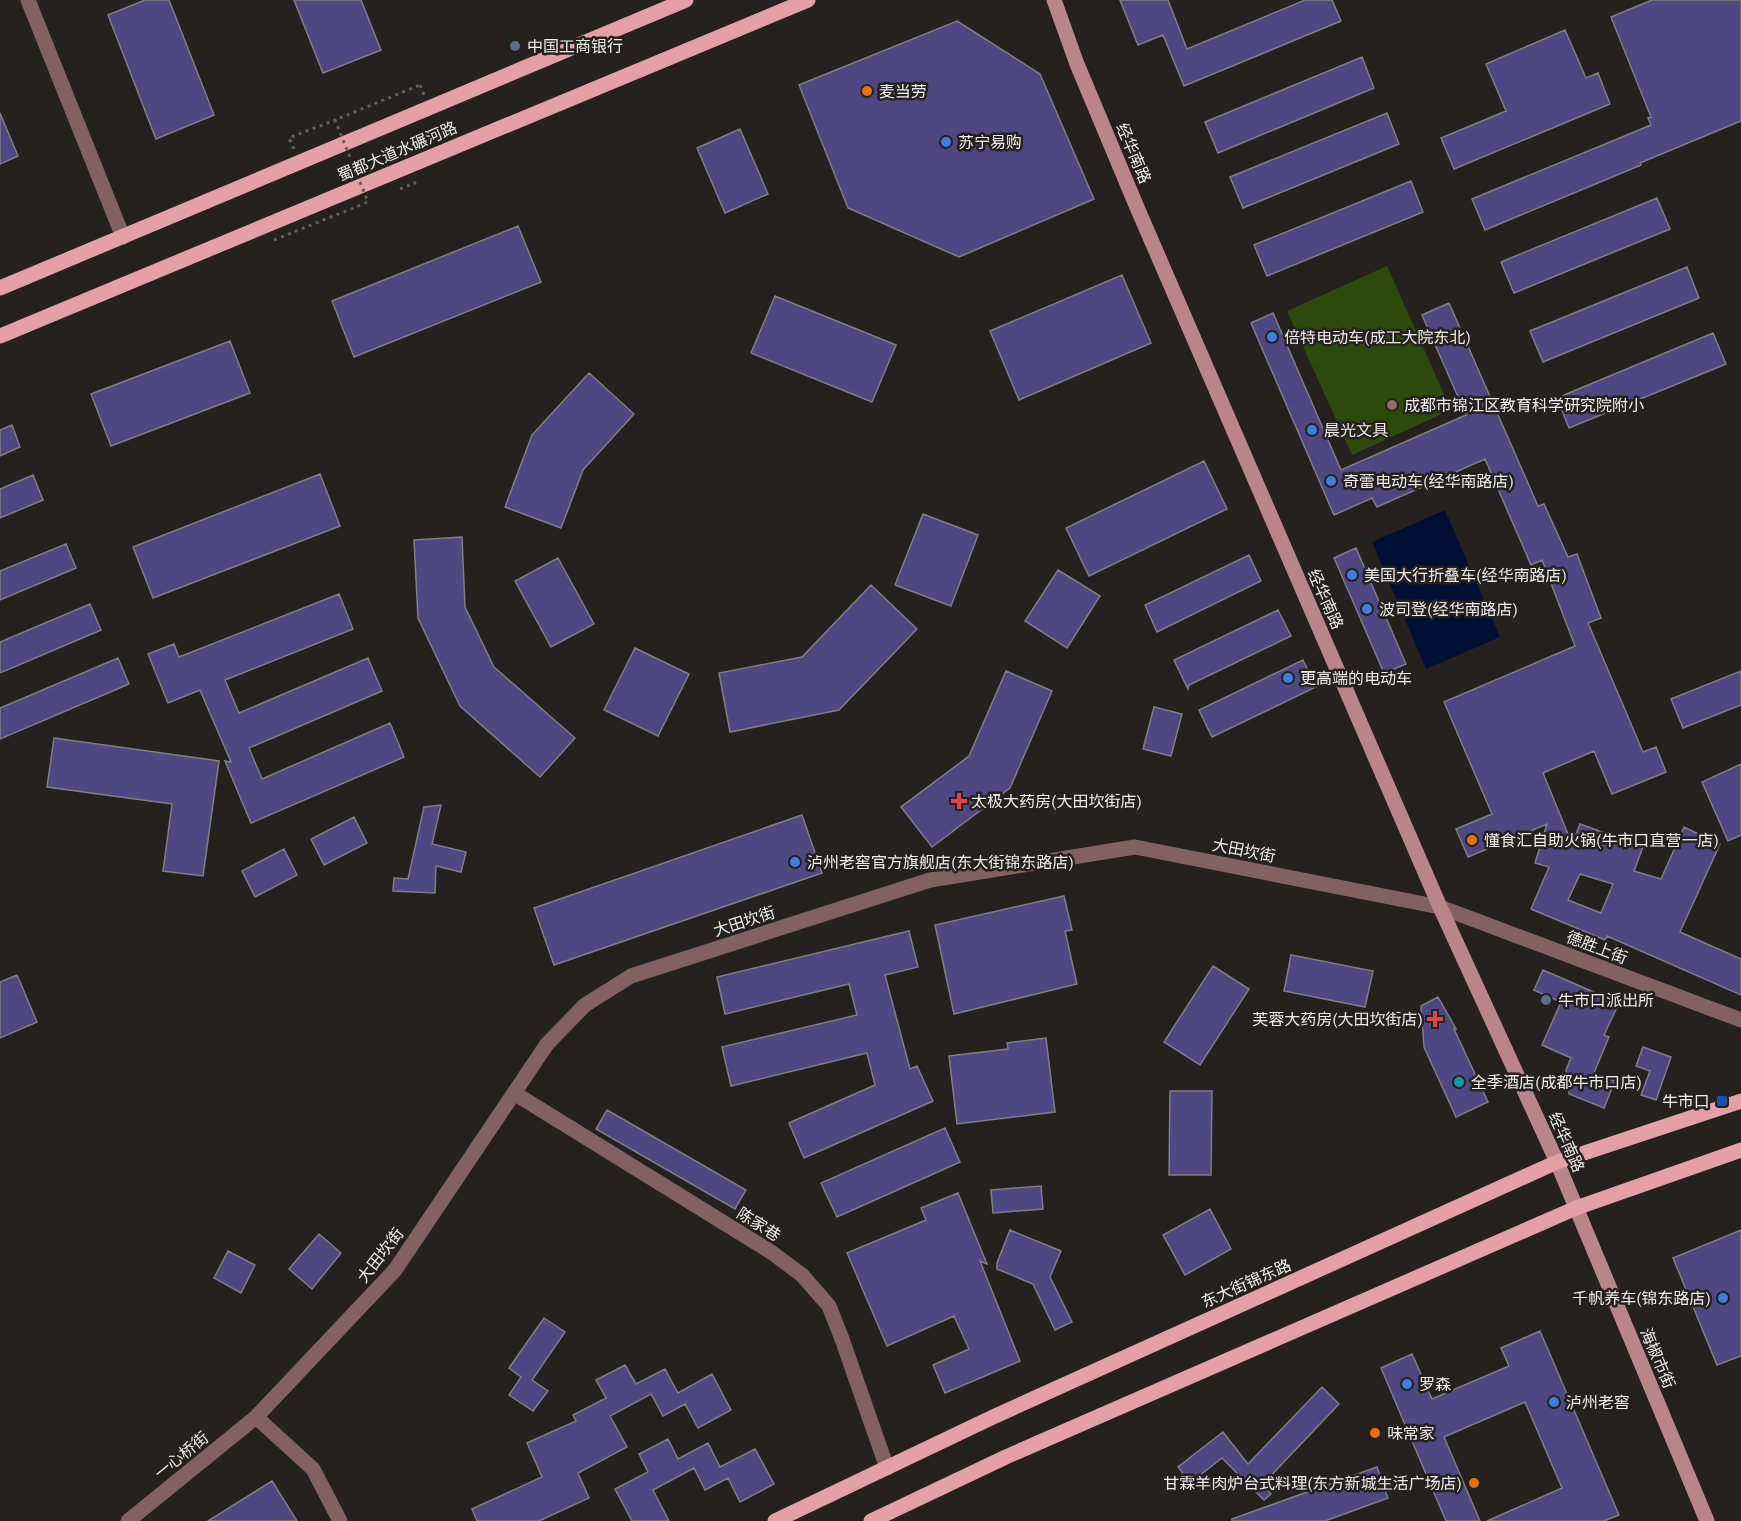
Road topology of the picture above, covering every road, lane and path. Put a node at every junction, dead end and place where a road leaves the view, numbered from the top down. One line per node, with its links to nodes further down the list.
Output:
1 (28, 0): 8 (street)
2 (686, 0): 8 (main road, 蜀都大道水碾河路)
3 (808, 0): 11 (main road, 蜀都大道水碾河路)
4 (1054, 0): 12 (street, 经华南路)
5 (420, 85): 6 (path, bridge)
6 (335, 120): 7 (path); 9 (path, bridge)
7 (289, 138)
8 (123, 237): 10 (main road, 蜀都大道水碾河路)
9 (274, 240)
10 (0, 288)
11 (0, 336)
12 (1440, 907): 13 (street, 德胜上街); 14 (street, 大田坎街); 17 (street, 经华南路)
13 (1741, 1020)
14 (514, 1093): 19 (street, 大田坎街); 20 (street, 陈家巷)
15 (1741, 1101): 17 (main road, 东大街锦东路)
16 (1741, 1150): 18 (main road)
17 (1557, 1162): 18 (street, 经华南路); 20 (main road, 东大街锦东路)
18 (1576, 1208): 24 (main road); 25 (street, 海椒市街)
19 (256, 1417): 21 (street, 一心桥街); 22 (street)
20 (887, 1468): 23 (main road, 东大街锦东路)
21 (128, 1521)
22 (340, 1521)
23 (775, 1521)
24 (872, 1521)
25 (1707, 1521)

